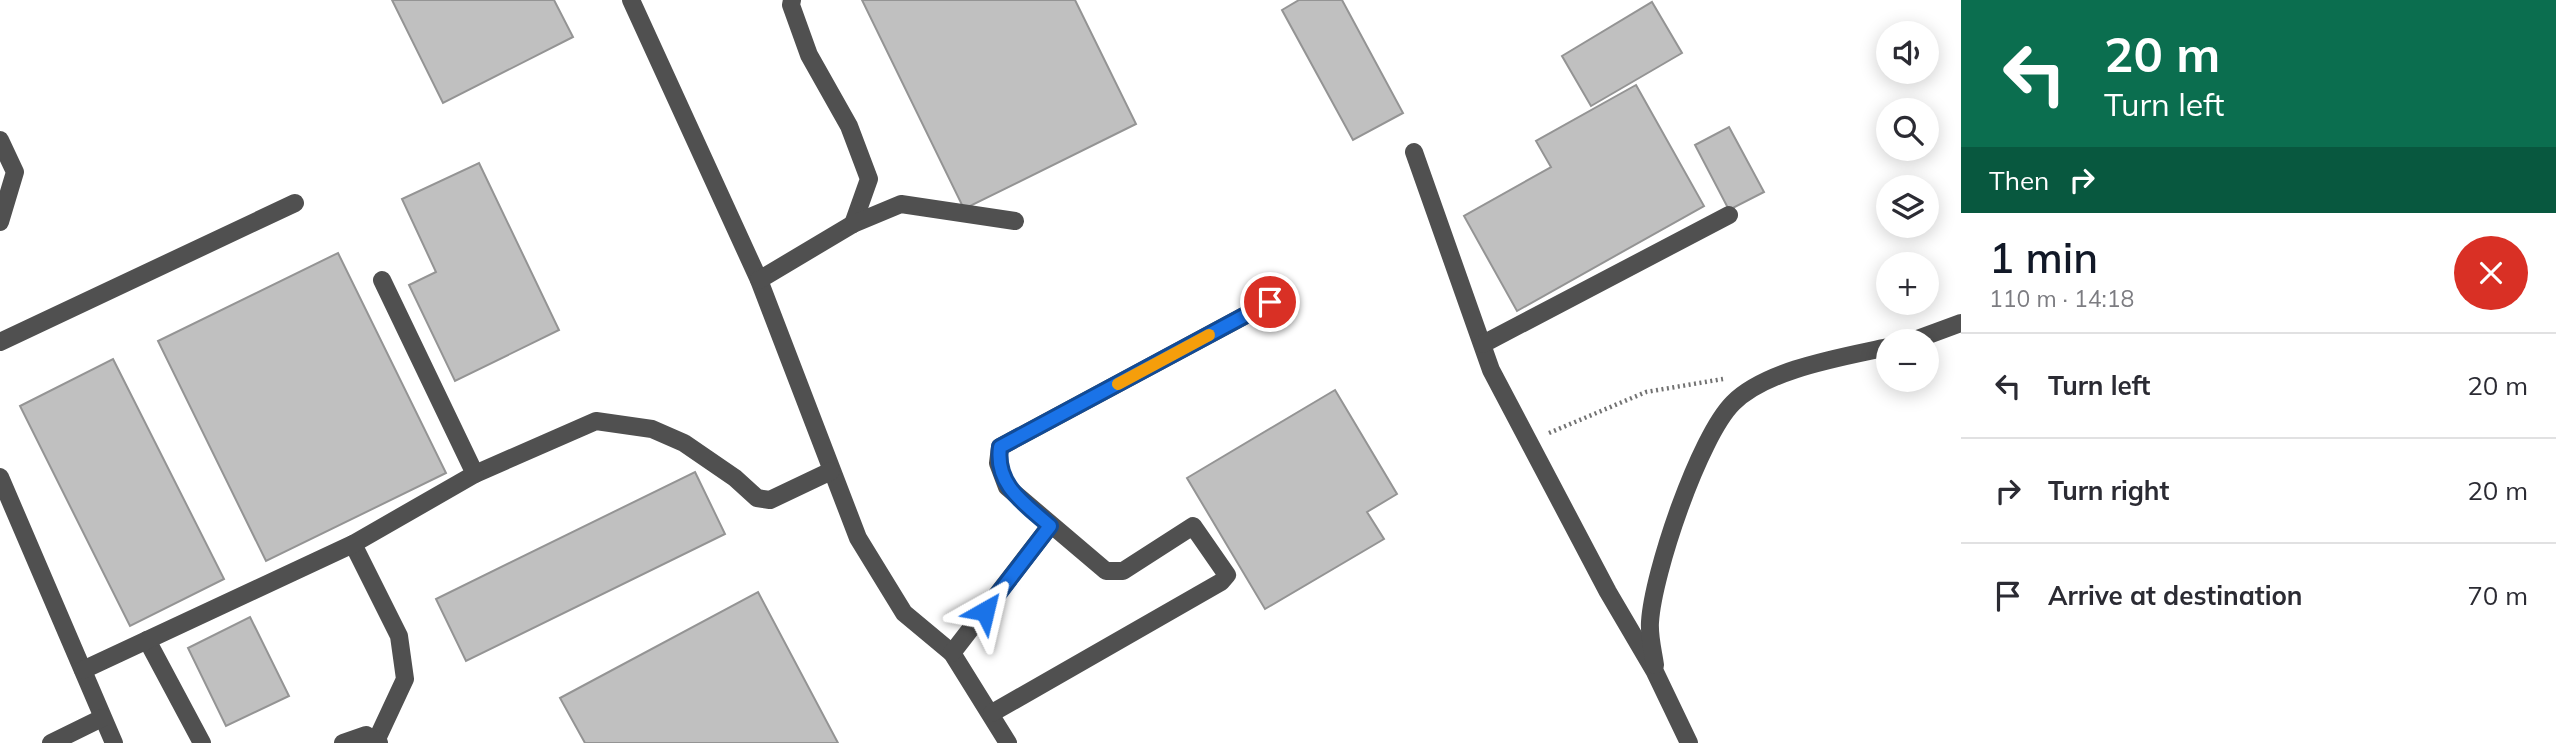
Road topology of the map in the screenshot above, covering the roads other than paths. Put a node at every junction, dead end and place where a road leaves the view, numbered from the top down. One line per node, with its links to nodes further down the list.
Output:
1 (631, 0): 11 (street)
2 (792, 0): 9 (street)
3 (0, 141): 8 (street)
4 (1414, 152): 16 (street)
5 (295, 203): 15 (street)
6 (1729, 215): 16 (street)
7 (1015, 221): 9 (street)
8 (0, 222)
9 (853, 225): 11 (street)
10 (382, 281): 19 (street)
11 (759, 281): 18 (street)
12 (1270, 302): 21 (street)
13 (1959, 326): 14 (street)
14 (1939, 332)
15 (0, 342)
16 (1483, 344): 26 (street)
17 (1876, 350): 26 (street)
18 (831, 471): 19 (street); 24 (street)
19 (475, 474): 22 (street)
20 (0, 477): 25 (street)
21 (1050, 526): 24 (street); 27 (street)
22 (353, 544): 23 (street); 29 (street)
23 (147, 640): 25 (street); 32 (street)
24 (953, 653): 27 (street)
25 (83, 670): 28 (street)
26 (1656, 672): 35 (street)
27 (992, 713): 34 (street)
28 (102, 718): 30 (street); 31 (street)
29 (378, 741): 33 (street)
30 (51, 743)
31 (114, 743)
32 (202, 743)
33 (343, 743)
34 (1007, 743)
35 (1689, 743)

